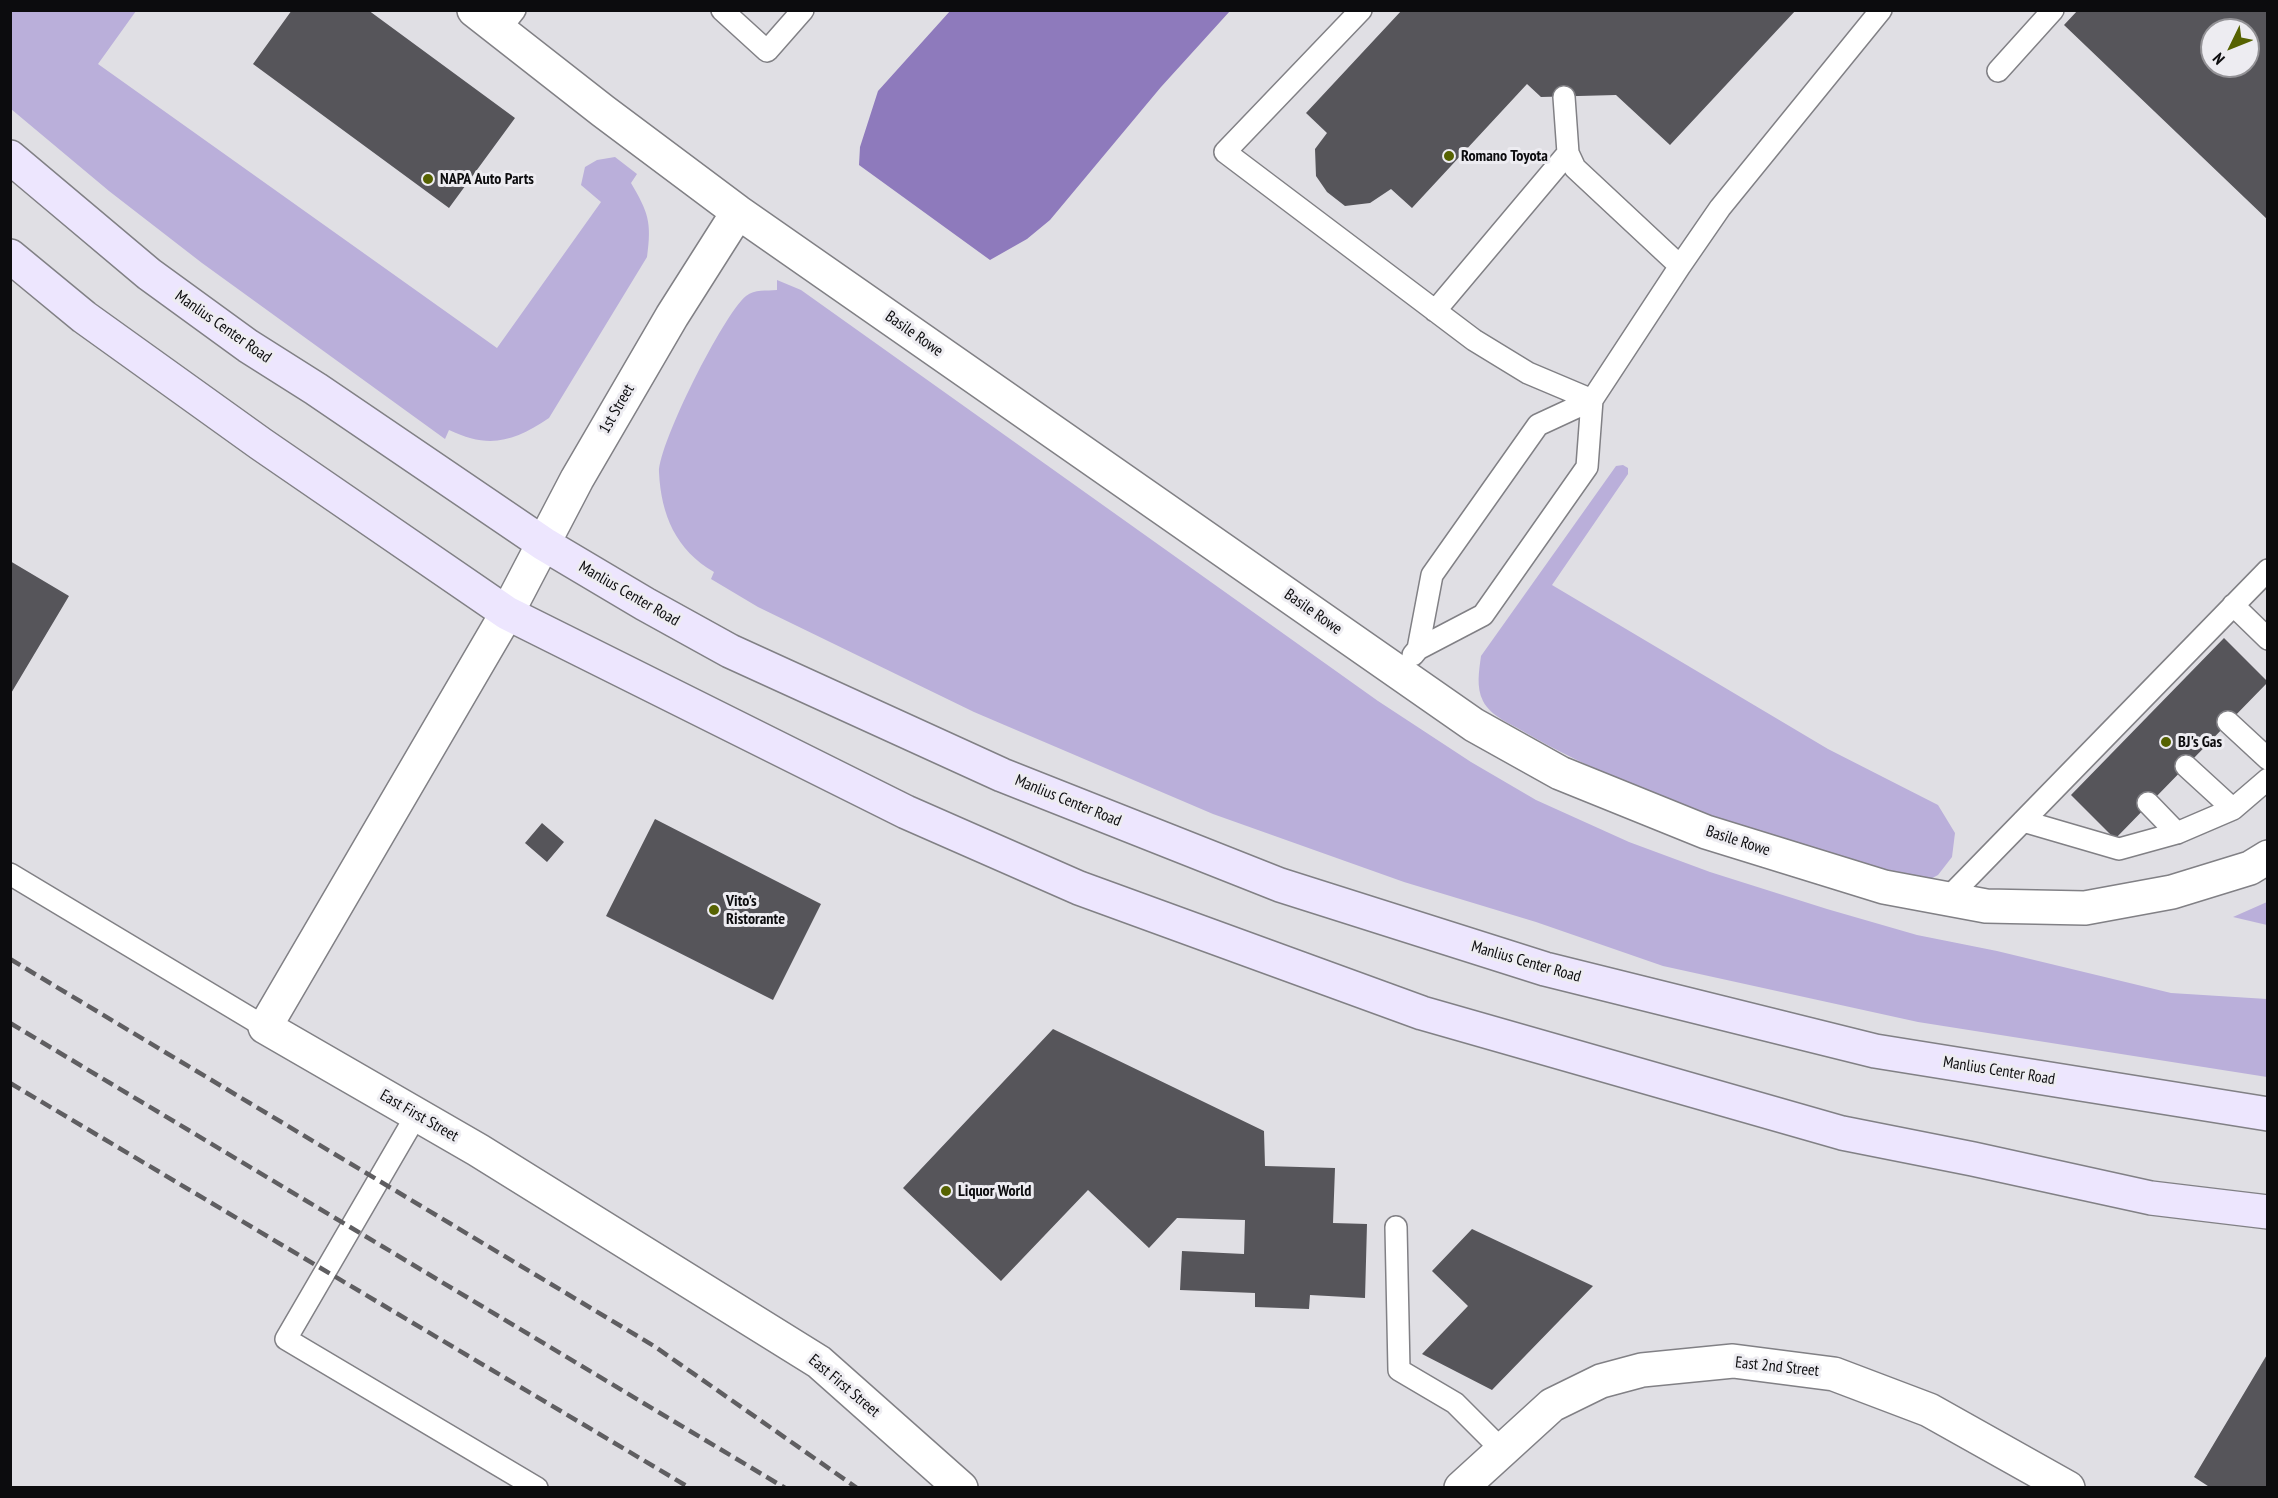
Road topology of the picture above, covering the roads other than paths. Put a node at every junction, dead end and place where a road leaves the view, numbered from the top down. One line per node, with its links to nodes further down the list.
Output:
1 (474, 10): 7 (street, Basile Rowe)
2 (722, 10): 3 (lane)
3 (803, 10)
4 (1360, 10): 15 (lane)
5 (1881, 10): 14 (lane)
6 (2053, 10): 8 (lane)
7 (508, 20): 12 (street, Basile Rowe)
8 (1998, 71)
9 (1564, 97): 10 (lane)
10 (1568, 153): 14 (lane); 15 (lane)
11 (10, 157): 17 (main road, Manlius Center Road)
12 (738, 212): 17 (street, 1st Street); 22 (street, Basile Rowe)
13 (10, 256): 20 (main road)
14 (1680, 266): 16 (lane)
15 (1435, 311): 16 (lane)
16 (1592, 400): 22 (lane); 22 (lane)
17 (544, 544): 20 (street, 1st Street); 36 (main road, Manlius Center Road)
18 (2268, 570): 19 (lane)
19 (2233, 605): 21 (lane); 29 (lane)
20 (507, 613): 34 (street); 37 (main road)
21 (2268, 639)
22 (1409, 661): 33 (street, Basile Rowe)
23 (2228, 722): 24 (lane)
24 (2268, 759)
25 (2186, 766): 28 (lane)
26 (2268, 779): 28 (lane)
27 (2148, 803): 30 (lane)
28 (2233, 808): 30 (lane)
29 (2023, 821): 30 (lane); 33 (lane)
30 (2178, 833)
31 (2268, 857): 33 (street, Basile Rowe)
32 (10, 874): 34 (lane)
33 (1948, 898)
34 (265, 1027): 35 (street, East First Street)
35 (417, 1114): 40 (lane); 41 (street, East First Street)
36 (2268, 1114)
37 (2268, 1212)
38 (1396, 1227): 39 (lane)
39 (1502, 1450): 42 (street, East 2nd Street); 43 (street, East 2nd Street)
40 (537, 1488)
41 (961, 1488)
42 (1461, 1488)
43 (2068, 1488)

